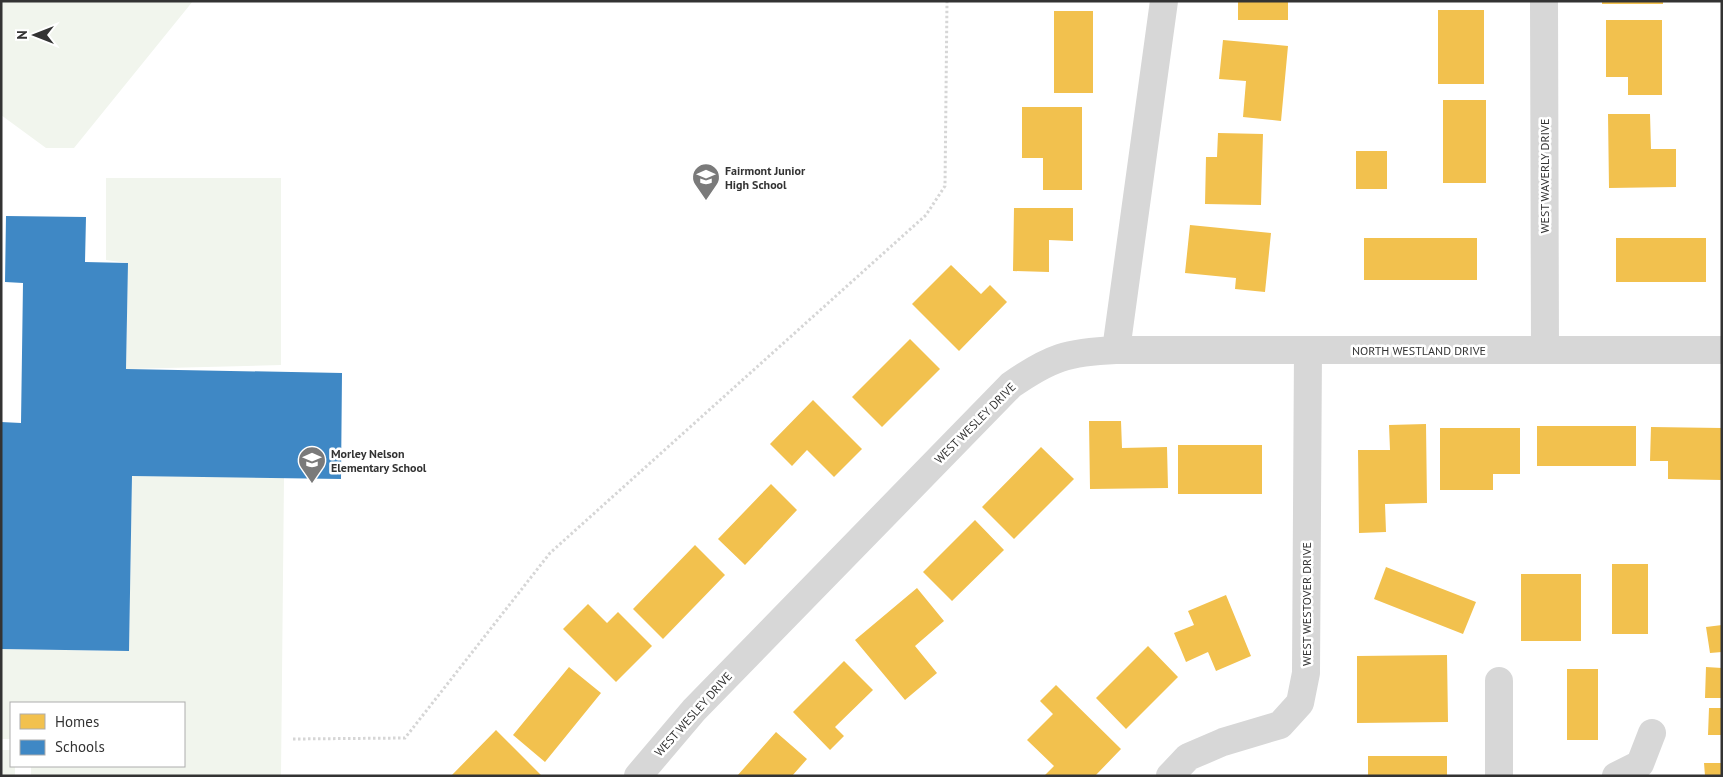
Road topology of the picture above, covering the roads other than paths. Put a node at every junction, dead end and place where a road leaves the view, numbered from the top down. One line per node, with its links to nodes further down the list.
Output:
1 (1164, 1): 3 (street)
2 (1544, 1): 5 (street, WEST WAVERLY DRIVE)
3 (1116, 350): 4 (street, NORTH WESTLAND DRIVE); 9 (street, WEST WESLEY DRIVE)
4 (1308, 350): 5 (street, NORTH WESTLAND DRIVE); 10 (street, WEST WESTOVER DRIVE)
5 (1545, 350): 6 (street, NORTH WESTLAND DRIVE)
6 (1722, 350)
7 (1499, 681): 11 (street)
8 (1652, 733): 12 (street)
9 (638, 776)
10 (1170, 776)
11 (1499, 776)
12 (1616, 776)

